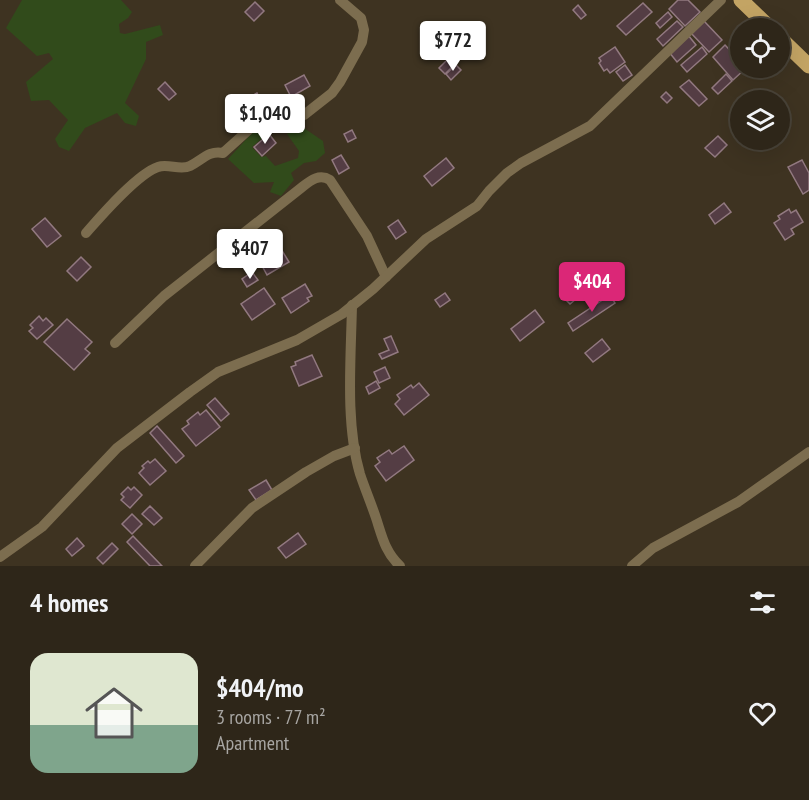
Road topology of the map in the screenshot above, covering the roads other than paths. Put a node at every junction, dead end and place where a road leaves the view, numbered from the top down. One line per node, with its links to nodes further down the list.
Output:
1 (339, 0): 7 (street)
2 (721, 0): 8 (street)
3 (741, 0): 4 (main road)
4 (760, 18)
5 (790, 48): 6 (main road)
6 (809, 66)
7 (87, 234)
8 (386, 277): 9 (street); 10 (street)
9 (352, 305): 11 (street); 13 (street)
10 (115, 343)
11 (355, 448): 14 (street); 15 (street)
12 (809, 452): 16 (street)
13 (0, 557)
14 (195, 566)
15 (400, 566)
16 (632, 566)

